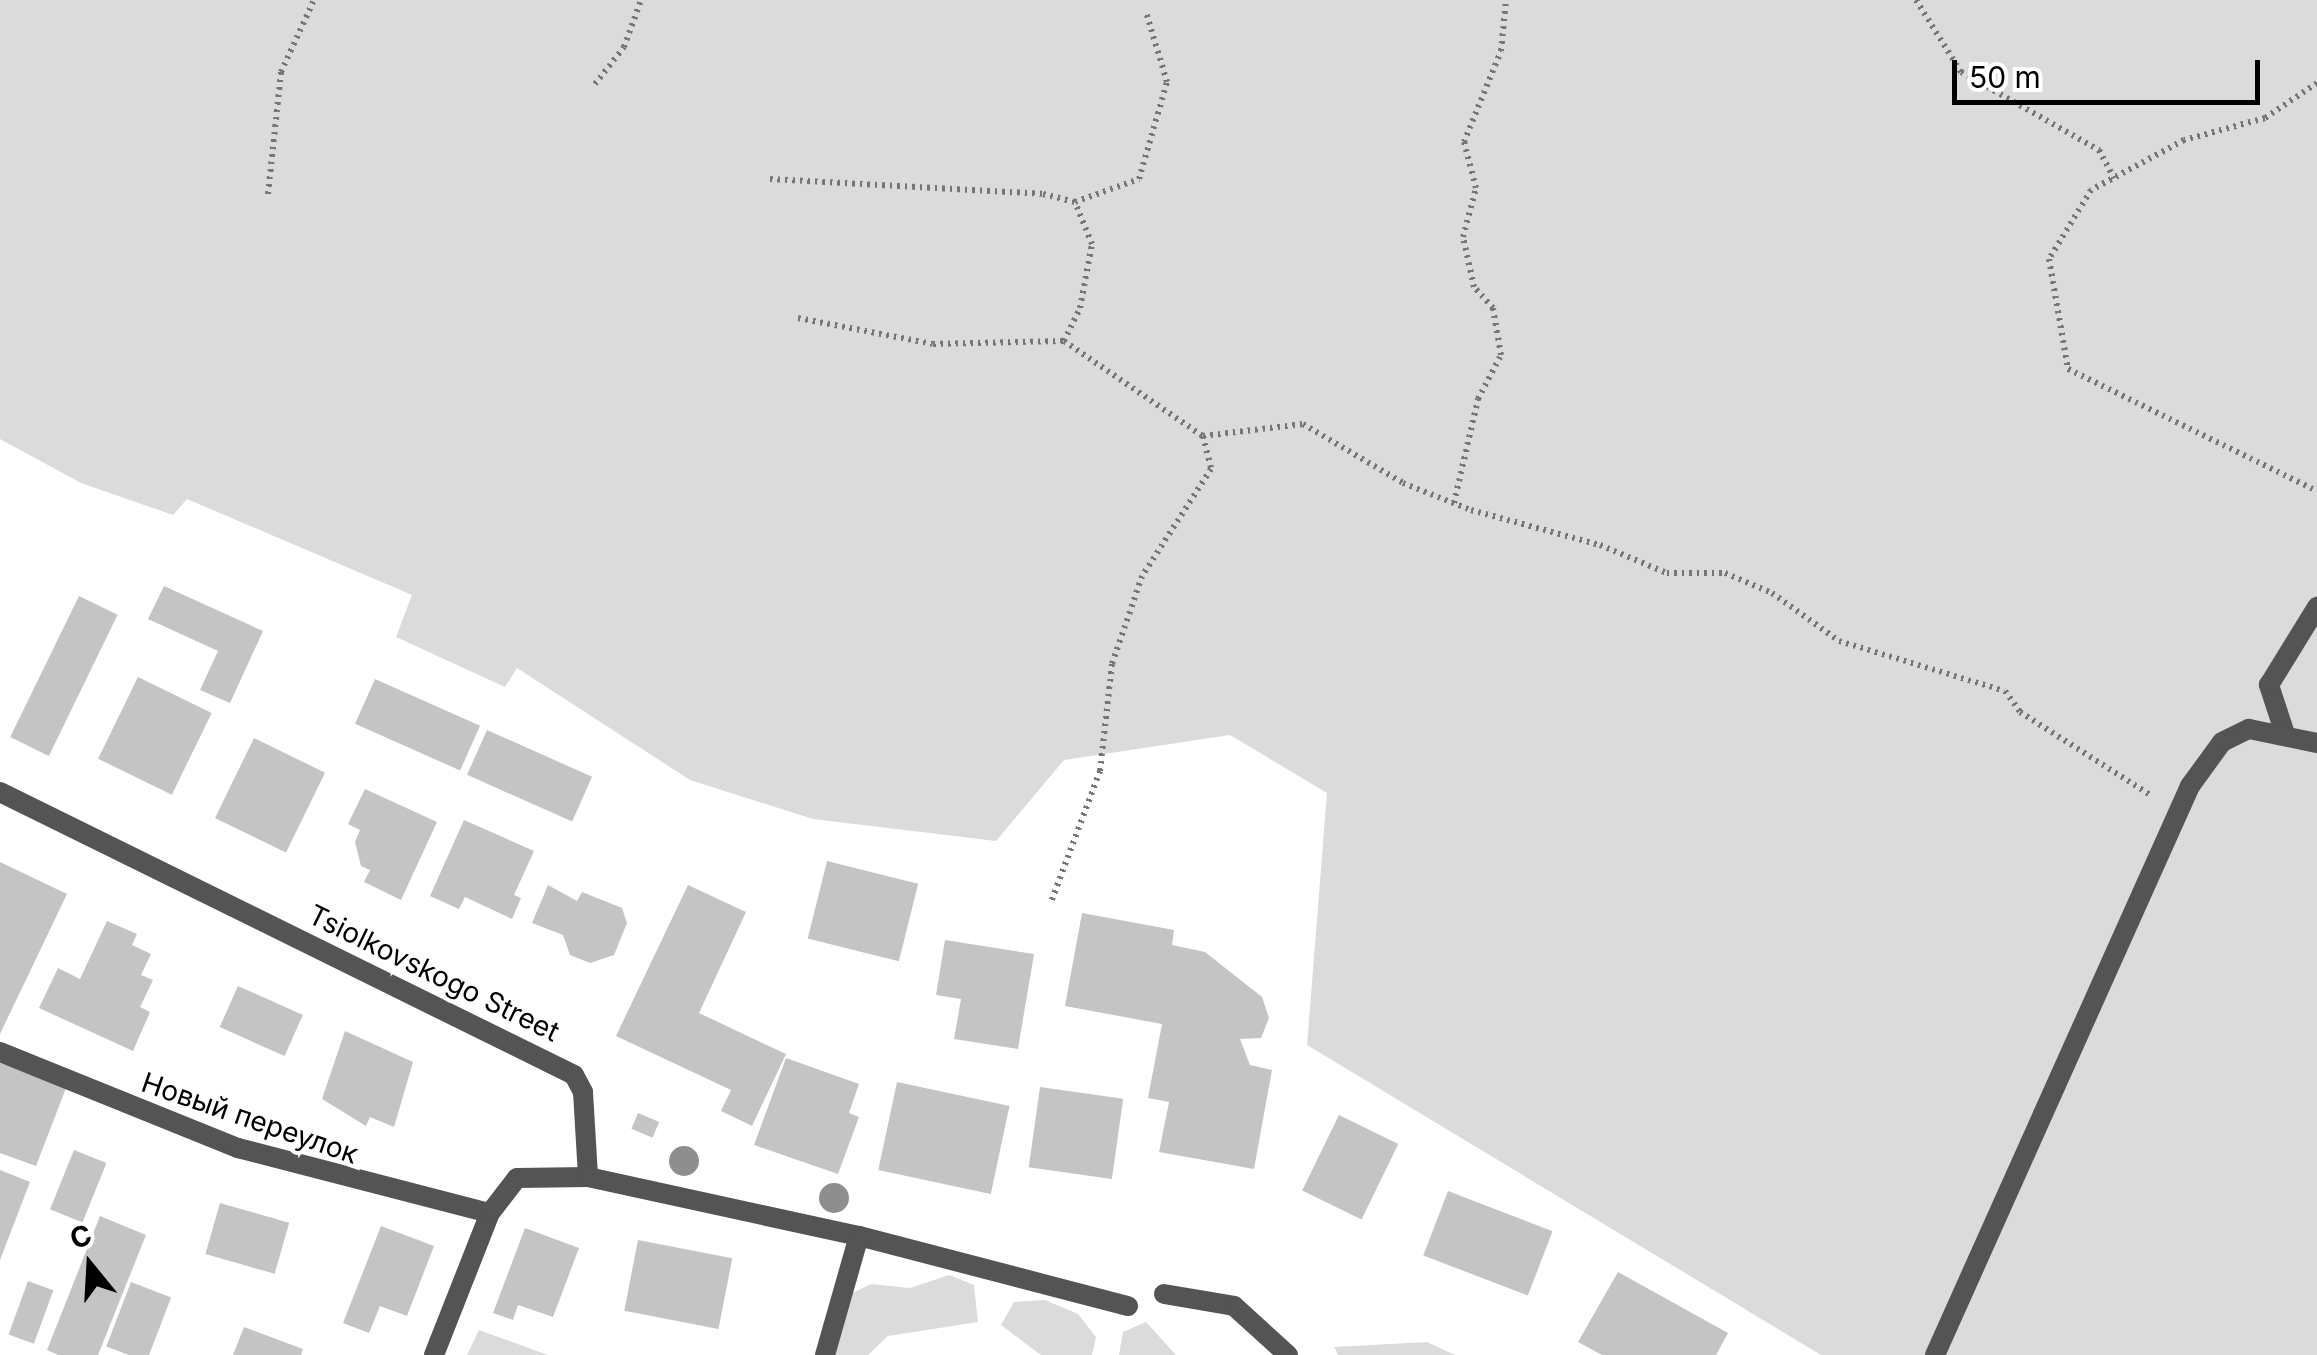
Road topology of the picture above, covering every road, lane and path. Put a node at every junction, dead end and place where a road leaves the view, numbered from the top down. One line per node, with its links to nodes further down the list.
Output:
1 (314, 0): 10 (path)
2 (641, 0): 7 (path)
3 (1506, 0): 16 (path)
4 (1916, 0): 8 (path)
5 (1146, 12): 11 (path)
6 (2317, 83): 8 (path)
7 (596, 84)
8 (2114, 178): 15 (path)
9 (770, 179): 11 (path)
10 (268, 194)
11 (1075, 202): 13 (path)
12 (798, 318): 13 (path)
13 (1064, 341): 14 (path)
14 (1203, 436): 16 (path); 22 (path)
15 (2317, 491)
16 (1454, 503): 20 (path)
17 (2317, 607): 18 (street)
18 (2285, 734): 19 (street); 20 (street)
19 (2317, 742)
20 (2190, 786): 32 (street)
21 (0, 792): 24 (street, Tsiolkovskogo Street)
22 (1051, 902)
23 (0, 1052): 25 (street, Новый переулок)
24 (588, 1176): 25 (street); 26 (street)
25 (490, 1213): 29 (street)
26 (859, 1236): 28 (street); 30 (street)
27 (1164, 1294): 31 (street)
28 (1128, 1306)
29 (434, 1355)
30 (825, 1355)
31 (1288, 1355)
32 (1934, 1355)

